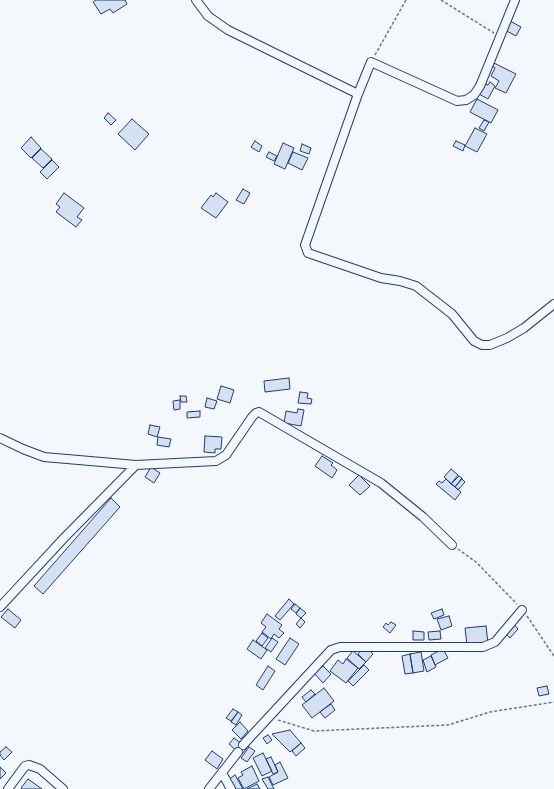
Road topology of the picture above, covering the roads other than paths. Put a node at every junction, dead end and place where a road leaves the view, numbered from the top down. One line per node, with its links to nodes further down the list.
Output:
1 (196, 0): 3 (street)
2 (515, 0): 3 (street)
3 (358, 94): 4 (street)
4 (554, 304)
5 (0, 438): 6 (street)
6 (136, 465): 7 (street); 8 (street)
7 (452, 545)
8 (0, 607)
9 (522, 610): 10 (street)
10 (243, 745)
11 (238, 752): 12 (street)
12 (222, 773): 15 (street); 16 (street)
13 (8, 789): 14 (street)
14 (63, 789)
15 (209, 789)
16 (231, 789)

